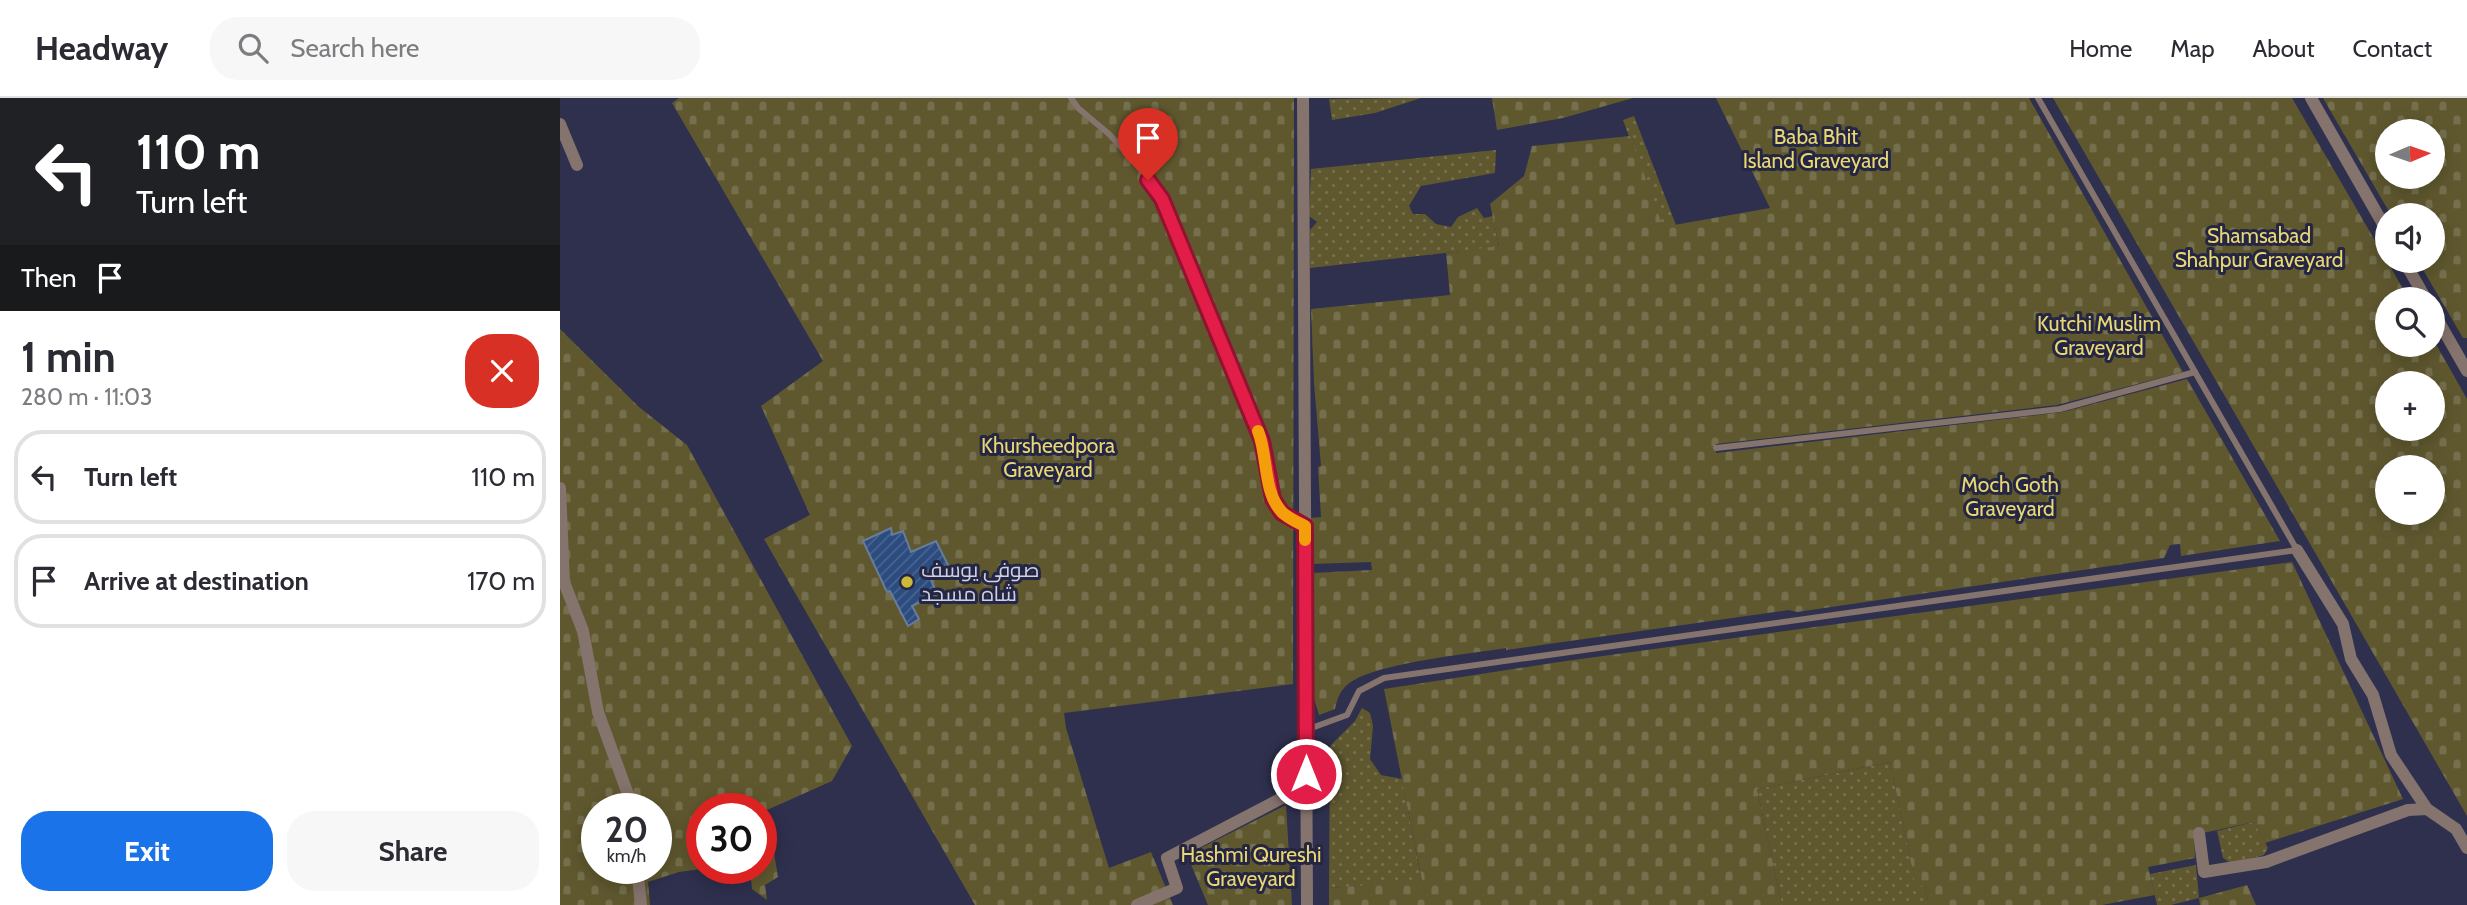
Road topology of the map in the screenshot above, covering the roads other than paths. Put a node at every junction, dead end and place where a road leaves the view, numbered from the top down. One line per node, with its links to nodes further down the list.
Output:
1 (1071, 98): 13 (lane)
2 (1303, 98): 13 (street)
3 (2038, 98): 10 (lane)
4 (2311, 98): 7 (street)
5 (560, 124): 6 (street)
6 (576, 165)
7 (2375, 210)
8 (2445, 332): 9 (street)
9 (2467, 370)
10 (2195, 372): 11 (lane); 14 (lane)
11 (1716, 449)
12 (560, 488): 16 (street)
13 (1305, 526): 15 (street)
14 (2297, 550): 15 (lane); 18 (street)
15 (1306, 730): 17 (street)
16 (627, 793)
17 (1306, 796): 23 (street); 24 (street)
18 (2427, 809): 19 (street); 20 (street)
19 (2199, 833)
20 (2467, 848)
21 (639, 884): 22 (street)
22 (641, 905)
23 (1137, 905)
24 (1307, 905)

